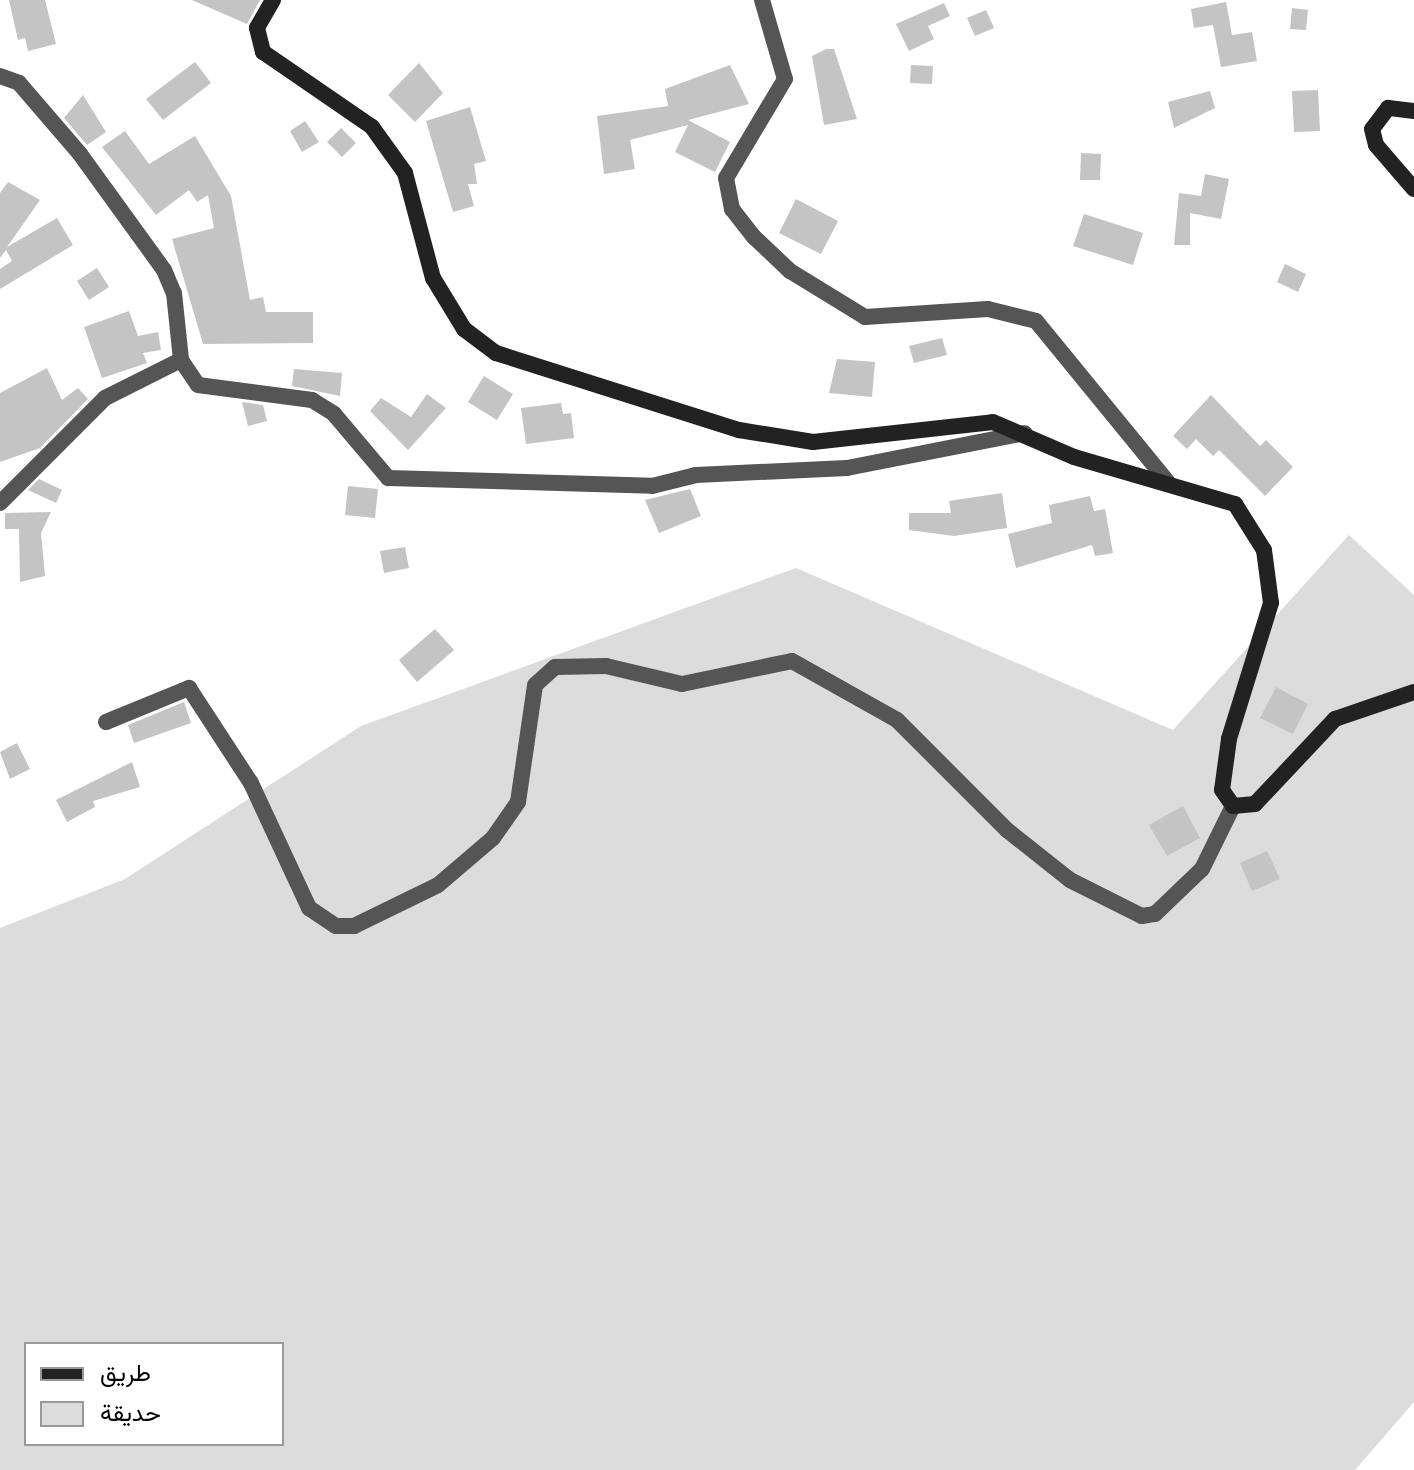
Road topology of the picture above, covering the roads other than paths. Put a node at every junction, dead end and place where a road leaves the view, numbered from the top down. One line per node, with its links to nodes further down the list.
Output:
1 (273, 0): 7 (street)
2 (762, 0): 8 (street)
3 (0, 76): 6 (street)
4 (1414, 111): 5 (street)
5 (1414, 189)
6 (181, 360): 7 (street); 9 (street)
7 (1025, 433): 8 (street)
8 (1168, 482): 12 (street)
9 (0, 503)
10 (1414, 692): 12 (street)
11 (106, 722): 12 (street)
12 (1233, 806)

